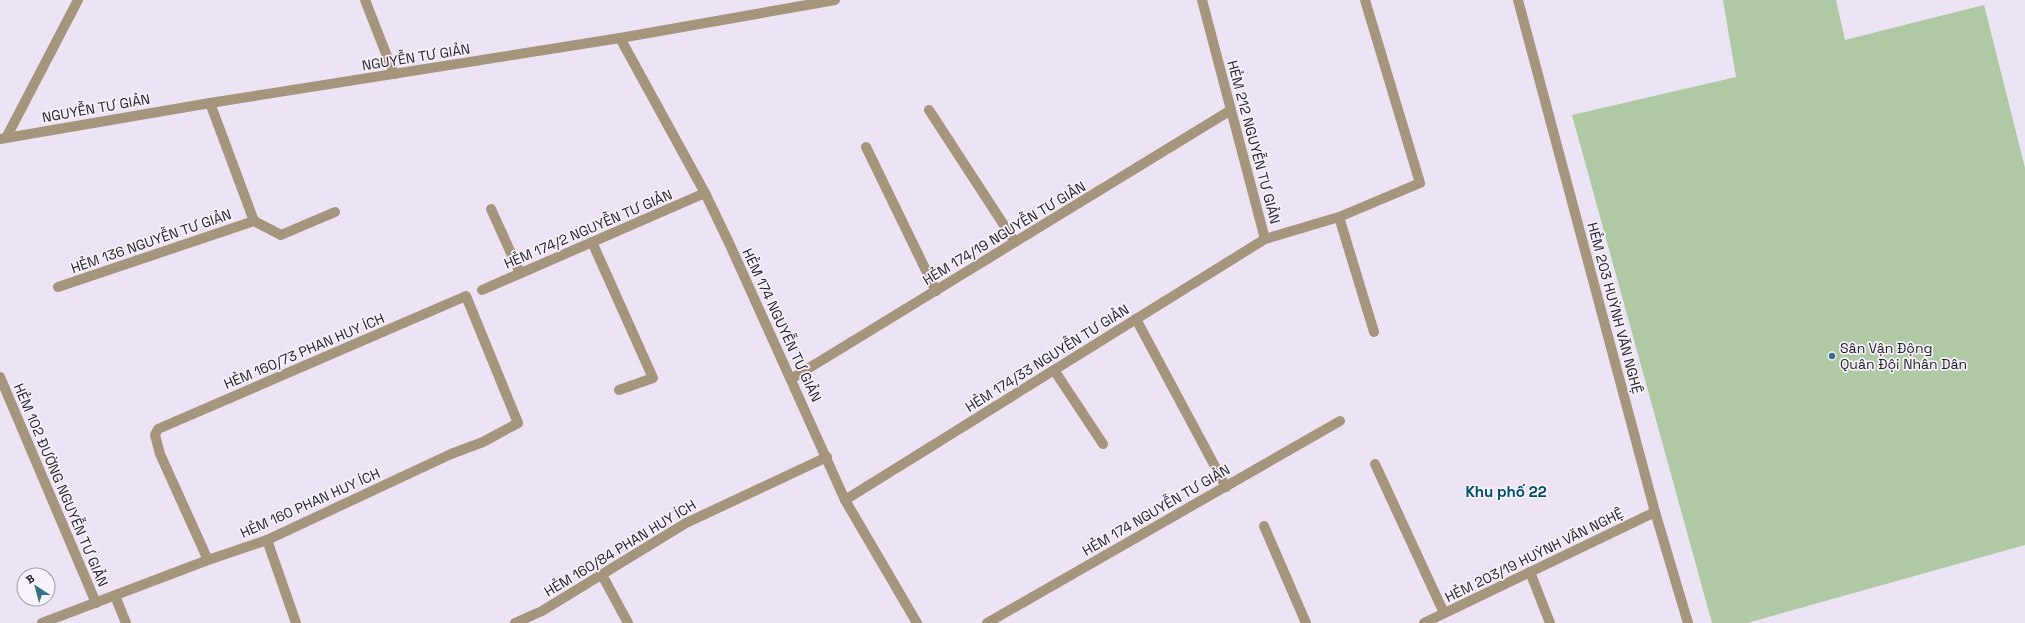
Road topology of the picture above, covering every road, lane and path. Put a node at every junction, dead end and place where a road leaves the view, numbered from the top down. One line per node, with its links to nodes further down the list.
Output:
1 (78, 0): 12 (street)
2 (365, 0): 8 (street)
3 (835, 0): 7 (street, NGUYỄN TƯ GIẢN)
4 (1202, 0): 11 (street, HẺM 212 NGUYỄN TƯ GIẢN)
5 (1365, 0): 17 (street, HẺM 212 NGUYỄN TƯ GIẢN)
6 (1518, 0): 39 (street, HẺM 203 HUỲNH VĂN NGHỆ)
7 (620, 38): 8 (street, NGUYỄN TƯ GIẢN); 14 (street, HẺM 174 NGUYỄN TƯ GIẢN)
8 (394, 74): 9 (street, NGUYỄN TƯ GIẢN)
9 (210, 102): 12 (street, NGUYỄN TƯ GIẢN); 18 (street, HẺM 136 NGUYỄN TƯ GIẢN)
10 (929, 110): 21 (street)
11 (1231, 110): 19 (street, HẺM 212 NGUYỄN TƯ GIẢN); 21 (street, HẺM 174/19 NGUYỄN TƯ GIẢN)
12 (3, 139)
13 (866, 147): 25 (street)
14 (704, 193): 20 (street, HẺM 174/2 NGUYỄN TƯ GIẢN); 30 (street, HẺM 174 NGUYỄN TƯ GIẢN)
15 (490, 209): 22 (street)
16 (335, 212): 18 (street, HẺM 136 NGUYỄN TƯ GIẢN)
17 (1339, 217): 19 (street, HẺM 212 NGUYỄN TƯ GIẢN); 27 (street)
18 (254, 221): 23 (street, HẺM 136 NGUYỄN TƯ GIẢN)
19 (1265, 239): 26 (street, HẺM 174/33 NGUYỄN TƯ GIẢN)
20 (592, 242): 22 (street, HẺM 174/2 NGUYỄN TƯ GIẢN); 31 (street)
21 (1015, 242): 25 (street, HẺM 174/19 NGUYỄN TƯ GIẢN)
22 (520, 273): 24 (street, HẺM 174/2 NGUYỄN TƯ GIẢN)
23 (58, 287)
24 (482, 290)
25 (936, 291): 30 (street, HẺM 174/19 NGUYỄN TƯ GIẢN)
26 (1136, 319): 28 (street, HẺM 174/33 NGUYỄN TƯ GIẢN); 37 (street)
27 (1374, 332)
28 (1054, 370): 34 (street); 38 (street, HẺM 174/33 NGUYỄN TƯ GIẢN)
29 (0, 377): 46 (street, HẺM 102 ĐƯỜNG NGUYỄN TƯ GIẢN)
30 (791, 379): 35 (street, HẺM 174 NGUYỄN TƯ GIẢN)
31 (620, 390)
32 (1340, 421): 37 (street, HẺM 174 NGUYỄN TƯ GIẢN)
33 (518, 423): 41 (street, HẺM 160 PHAN HUY ÍCH); 42 (street, HẺM 160/73 PHAN HUY ÍCH)
34 (1103, 444)
35 (827, 457): 38 (street, HẺM 174 NGUYỄN TƯ GIẢN); 44 (street, HẺM 160/84 PHAN HUY ÍCH)
36 (1375, 464): 47 (street)
37 (1226, 487): 54 (street, HẺM 174 NGUYỄN TƯ GIẢN)
38 (845, 500): 53 (street, HẺM 174 NGUYỄN TƯ GIẢN)
39 (1655, 512): 43 (street, HẺM 203/19 HUỲNH VĂN NGHỆ); 58 (street, HẺM 203 HUỲNH VĂN NGHỆ)
40 (1264, 526): 55 (street)
41 (267, 540): 42 (street, HẺM 160 PHAN HUY ÍCH); 50 (street)
42 (208, 560): 45 (street, HẺM 160 PHAN HUY ÍCH)
43 (1530, 572): 47 (street, HẺM 203/19 HUỲNH VĂN NGHỆ); 57 (street)
44 (602, 575): 51 (street, HẺM 160/84 PHAN HUY ÍCH); 52 (street)
45 (115, 596): 46 (street, HẺM 160 PHAN HUY ÍCH); 49 (street)
46 (96, 603): 48 (street, HẺM 160 PHAN HUY ÍCH)
47 (1444, 613): 56 (street, HẺM 203/19 HUỲNH VĂN NGHỆ)
48 (42, 623)
49 (126, 623)
50 (296, 623)
51 (515, 623)
52 (628, 623)
53 (917, 623)
54 (986, 623)
55 (1306, 623)
56 (1424, 623)
57 (1550, 623)
58 (1688, 623)

